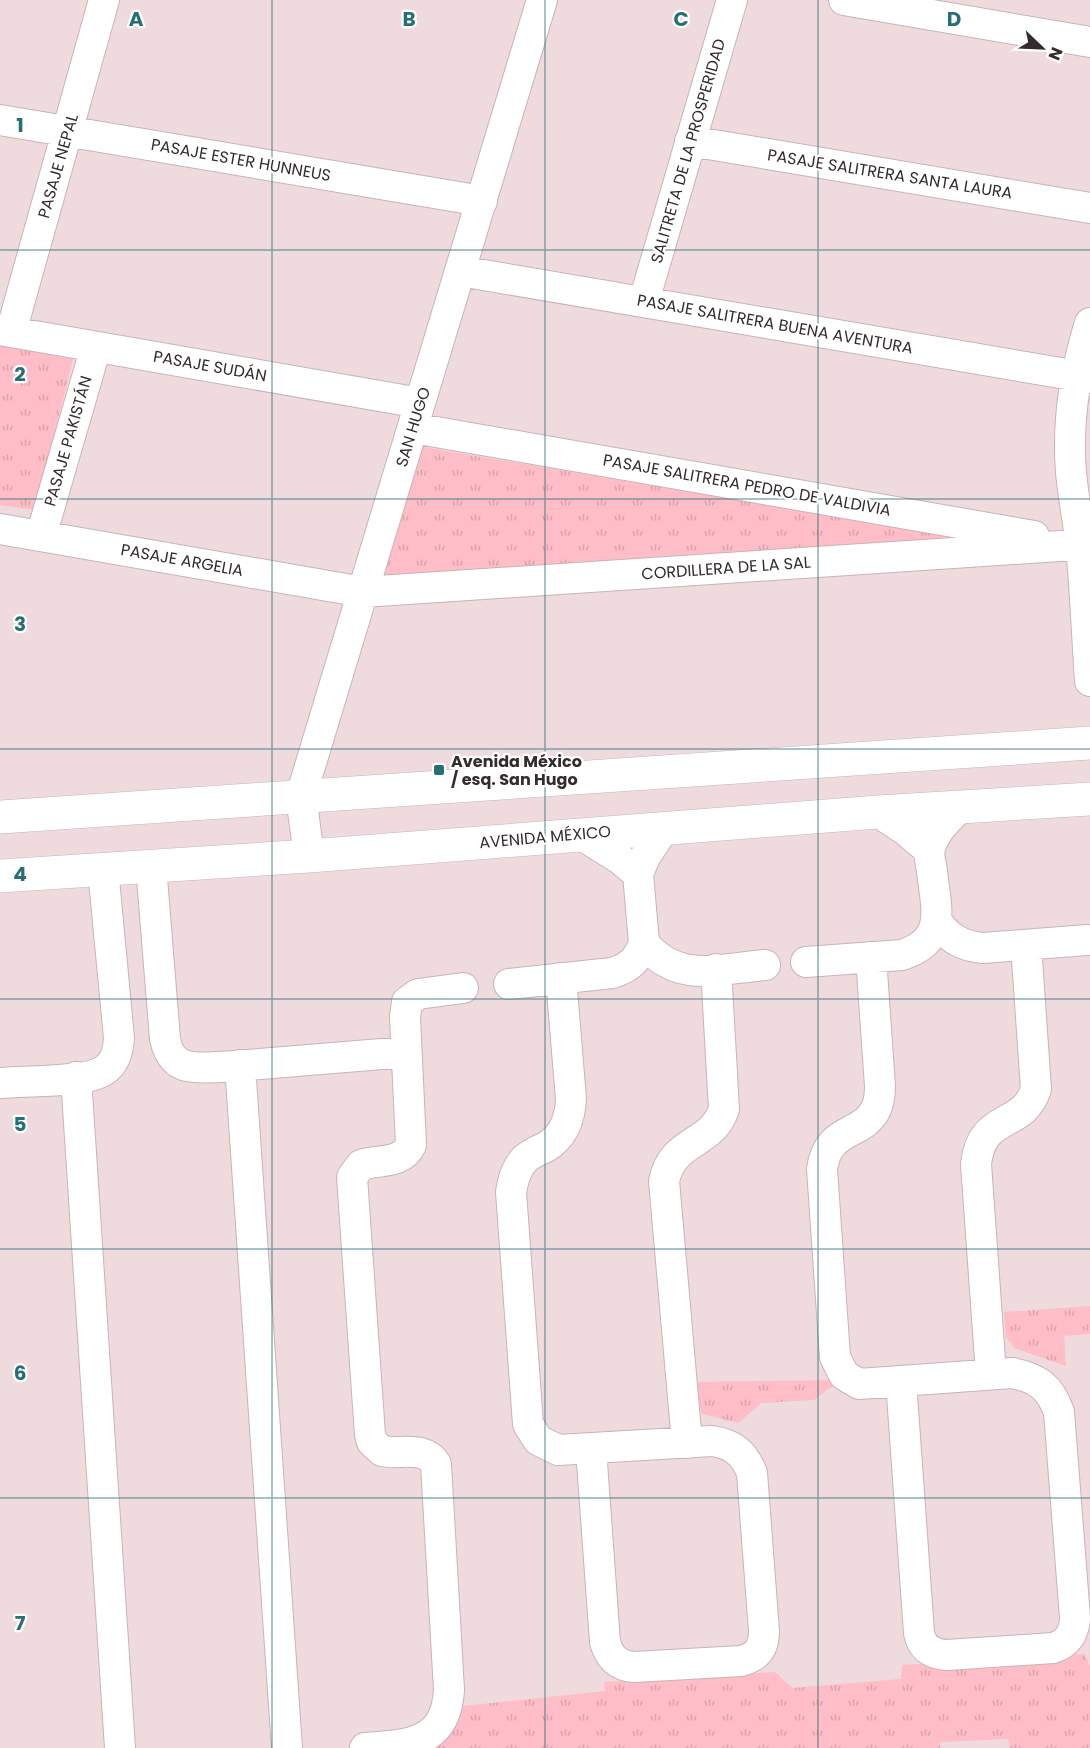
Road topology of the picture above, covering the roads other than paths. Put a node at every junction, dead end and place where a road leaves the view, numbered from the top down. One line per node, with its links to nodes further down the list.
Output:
1 (104, 0): 7 (street, PASAJE NEPAL)
2 (542, 0): 9 (street, SAN HUGO)
3 (732, 0): 8 (street, SALITRETA DE LA PROSPERIDAD)
4 (844, 0): 5 (street)
5 (1090, 42)
6 (0, 120): 7 (street, PASAJE ESTER HUNNEUS)
7 (68, 131): 9 (street, PASAJE ESTER HUNNEUS); 14 (street, PASAJE NEPAL)
8 (690, 141): 10 (street, PASAJE SALITRERA SANTA LAURA); 12 (street, SALITRETA DE LA PROSPERIDAD)
9 (482, 201): 11 (street, SAN HUGO)
10 (1090, 207)
11 (460, 271): 12 (street, PASAJE SALITRERA BUENA AVENTURA); 17 (street, SAN HUGO)
12 (644, 301): 16 (street, PASAJE SALITRERA BUENA AVENTURA)
13 (1090, 323): 16 (street)
14 (5, 331): 15 (street, PASAJE SUDÁN)
15 (96, 347): 17 (street, PASAJE SUDÁN); 19 (street, PASAJE PAKISTÁN)
16 (1083, 376): 20 (street)
17 (417, 416): 20 (street, PASAJE SALITRERA PEDRO DE VALDIVIA); 21 (street, SAN HUGO)
18 (0, 529): 19 (street, PASAJE ARGELIA)
19 (40, 536): 21 (street, PASAJE ARGELIA)
20 (1085, 544): 21 (street, CORDILLERA DE LA SAL); 22 (street)
21 (363, 592): 24 (street, SAN HUGO)
22 (1090, 681)
23 (1090, 743): 24 (main road)
24 (301, 796): 28 (main road); 32 (street, SAN HUGO)
25 (1090, 799): 26 (main road, AVENIDA MÉXICO)
26 (960, 807): 27 (main road, AVENIDA MÉXICO); 31 (street)
27 (878, 812): 29 (main road, AVENIDA MÉXICO); 31 (street)
28 (0, 817)
29 (664, 828): 30 (main road, AVENIDA MÉXICO); 35 (street)
30 (580, 834): 32 (main road, AVENIDA MÉXICO); 35 (street)
31 (930, 850): 37 (street)
32 (309, 856): 33 (main road, AVENIDA MÉXICO)
33 (151, 866): 34 (main road, AVENIDA MÉXICO); 49 (street)
34 (104, 869): 36 (main road, AVENIDA MÉXICO); 50 (street)
35 (638, 874): 39 (street)
36 (0, 876)
37 (937, 922): 40 (street); 41 (street)
38 (1087, 940): 40 (street)
39 (644, 943): 44 (street); 45 (street)
40 (1026, 945): 52 (street)
41 (871, 957): 42 (street); 53 (street)
42 (806, 962)
43 (765, 965): 44 (street)
44 (716, 969): 54 (street)
45 (561, 978): 46 (street); 55 (street)
46 (509, 984)
47 (463, 988): 48 (street)
48 (406, 1052): 49 (street); 58 (street)
49 (240, 1065): 57 (street)
50 (76, 1077): 51 (street); 56 (street)
51 (0, 1083)
52 (991, 1374): 53 (street); 53 (street)
53 (901, 1381)
54 (687, 1443): 55 (street); 55 (street)
55 (591, 1449)
56 (120, 1748)
57 (287, 1748)
58 (365, 1748)

